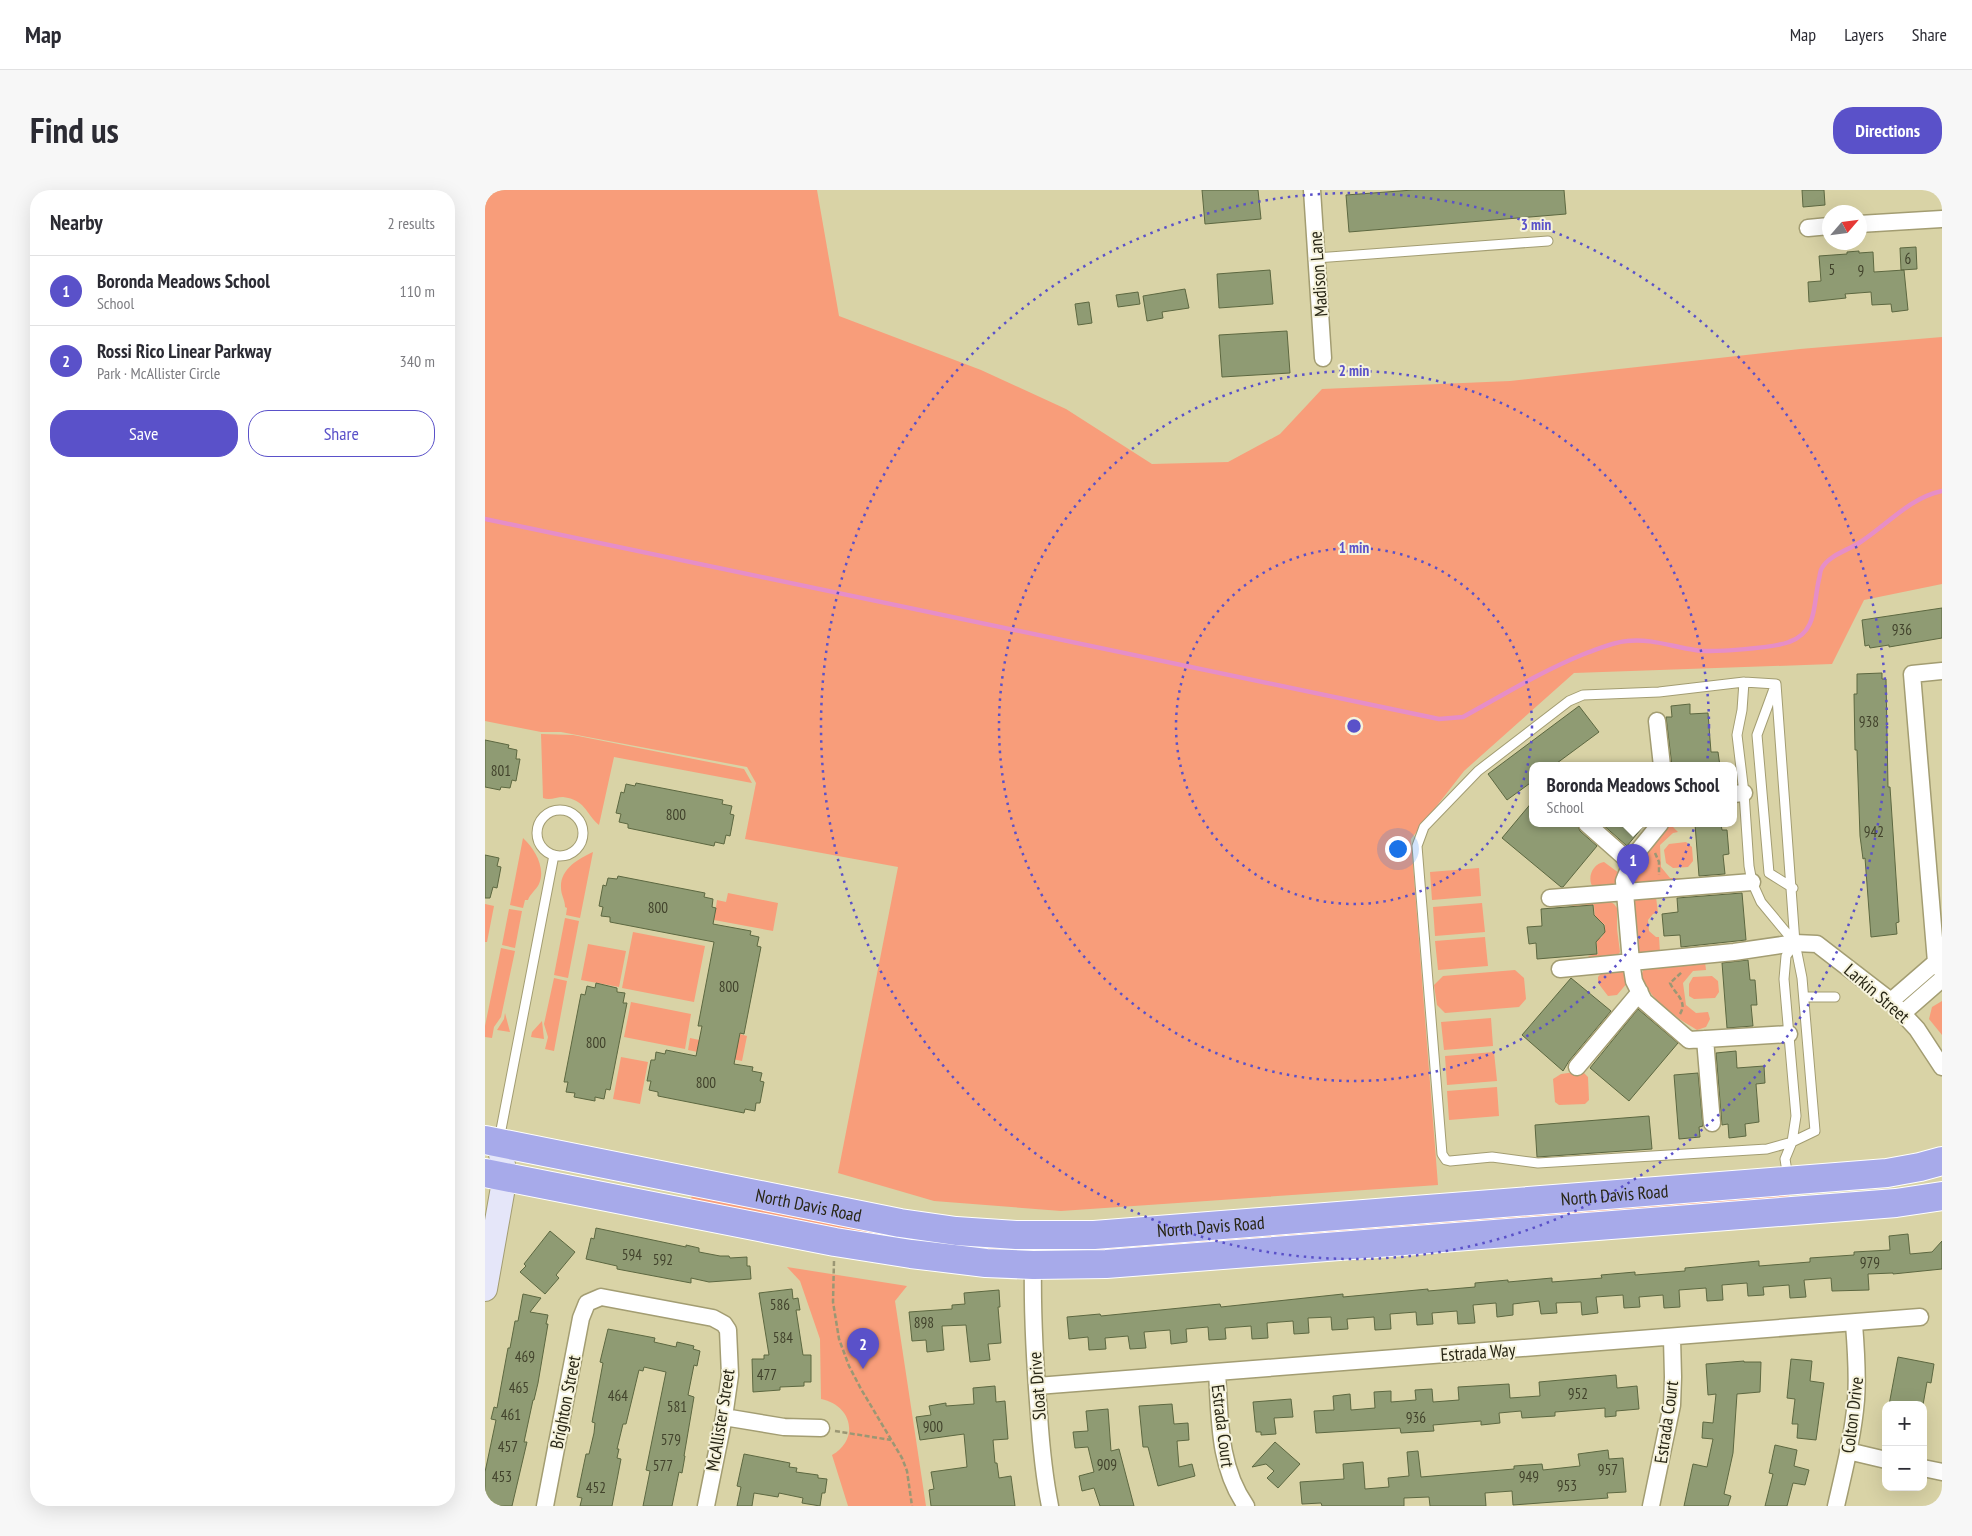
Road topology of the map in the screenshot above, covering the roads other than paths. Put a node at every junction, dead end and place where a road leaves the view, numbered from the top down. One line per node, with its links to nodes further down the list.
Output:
1 (1312, 190): 7 (street, Madison Lane)
2 (1942, 219): 3 (street)
3 (1867, 224)
4 (1822, 227): 5 (street)
5 (1807, 228)
6 (1548, 240): 7 (lane)
7 (1316, 258): 8 (street, Madison Lane)
8 (1323, 358)
9 (1942, 671): 25 (street)
10 (1744, 682): 11 (lane); 14 (lane); 38 (lane)
11 (1776, 684): 20 (lane); 20 (lane)
12 (1657, 721): 13 (street)
13 (1662, 762)
14 (1738, 793): 19 (lane)
15 (1590, 827): 18 (street)
16 (1658, 827): 18 (street)
17 (554, 855): 17 (lane); 39 (lane)
18 (1631, 863): 21 (street)
19 (1752, 882): 21 (street); 23 (lane)
20 (1793, 888): 23 (lane)
21 (1625, 892): 22 (street); 24 (street)
22 (1550, 898)
23 (1795, 943): 24 (street, Larkin Street); 30 (lane); 31 (street, Larkin Street); 33 (lane)
24 (1631, 962): 26 (street, Larkin Street); 28 (street)
25 (1939, 967): 31 (street)
26 (1560, 969)
27 (1942, 980): 32 (street)
28 (1639, 992): 34 (street); 36 (street)
29 (1835, 996): 30 (lane)
30 (1804, 998): 38 (lane)
31 (1891, 1001): 32 (street, Larkin Street)
32 (1903, 1013): 35 (street, Larkin Street)
33 (1789, 1034): 34 (street); 38 (lane)
34 (1705, 1039): 37 (street)
35 (1942, 1066)
36 (1577, 1067)
37 (1711, 1123)
38 (1791, 1142): 42 (lane)
39 (489, 1147): 41 (main road); 42 (highway, North Davis Road)
40 (1942, 1161): 42 (highway, North Davis Road)
41 (495, 1175): 44 (highway, North Davis Road); 45 (main road)
42 (1788, 1179)
43 (1942, 1196): 44 (highway, North Davis Road)
44 (1033, 1265): 51 (street, Sloat Drive)
45 (485, 1290)
46 (590, 1301): 52 (street, McAllister Street); 58 (street, Brighton Street)
47 (1920, 1318): 48 (street, Estrada Way)
48 (1854, 1324): 49 (street, Estrada Way); 54 (street, Colton Drive)
49 (1672, 1338): 50 (street, Estrada Way); 62 (street, Estrada Court)
50 (1217, 1372): 51 (street, Estrada Way); 61 (street, Estrada Court)
51 (1037, 1386): 60 (street, Sloat Drive)
52 (724, 1417): 53 (street); 59 (street, McAllister Street)
53 (821, 1428)
54 (1848, 1451): 55 (street); 63 (street, Colton Drive)
55 (1882, 1459)
56 (1927, 1469): 57 (street)
57 (1942, 1472)
58 (545, 1506)
59 (706, 1506)
60 (1050, 1506)
61 (1246, 1506)
62 (1651, 1506)
63 (1836, 1506)

